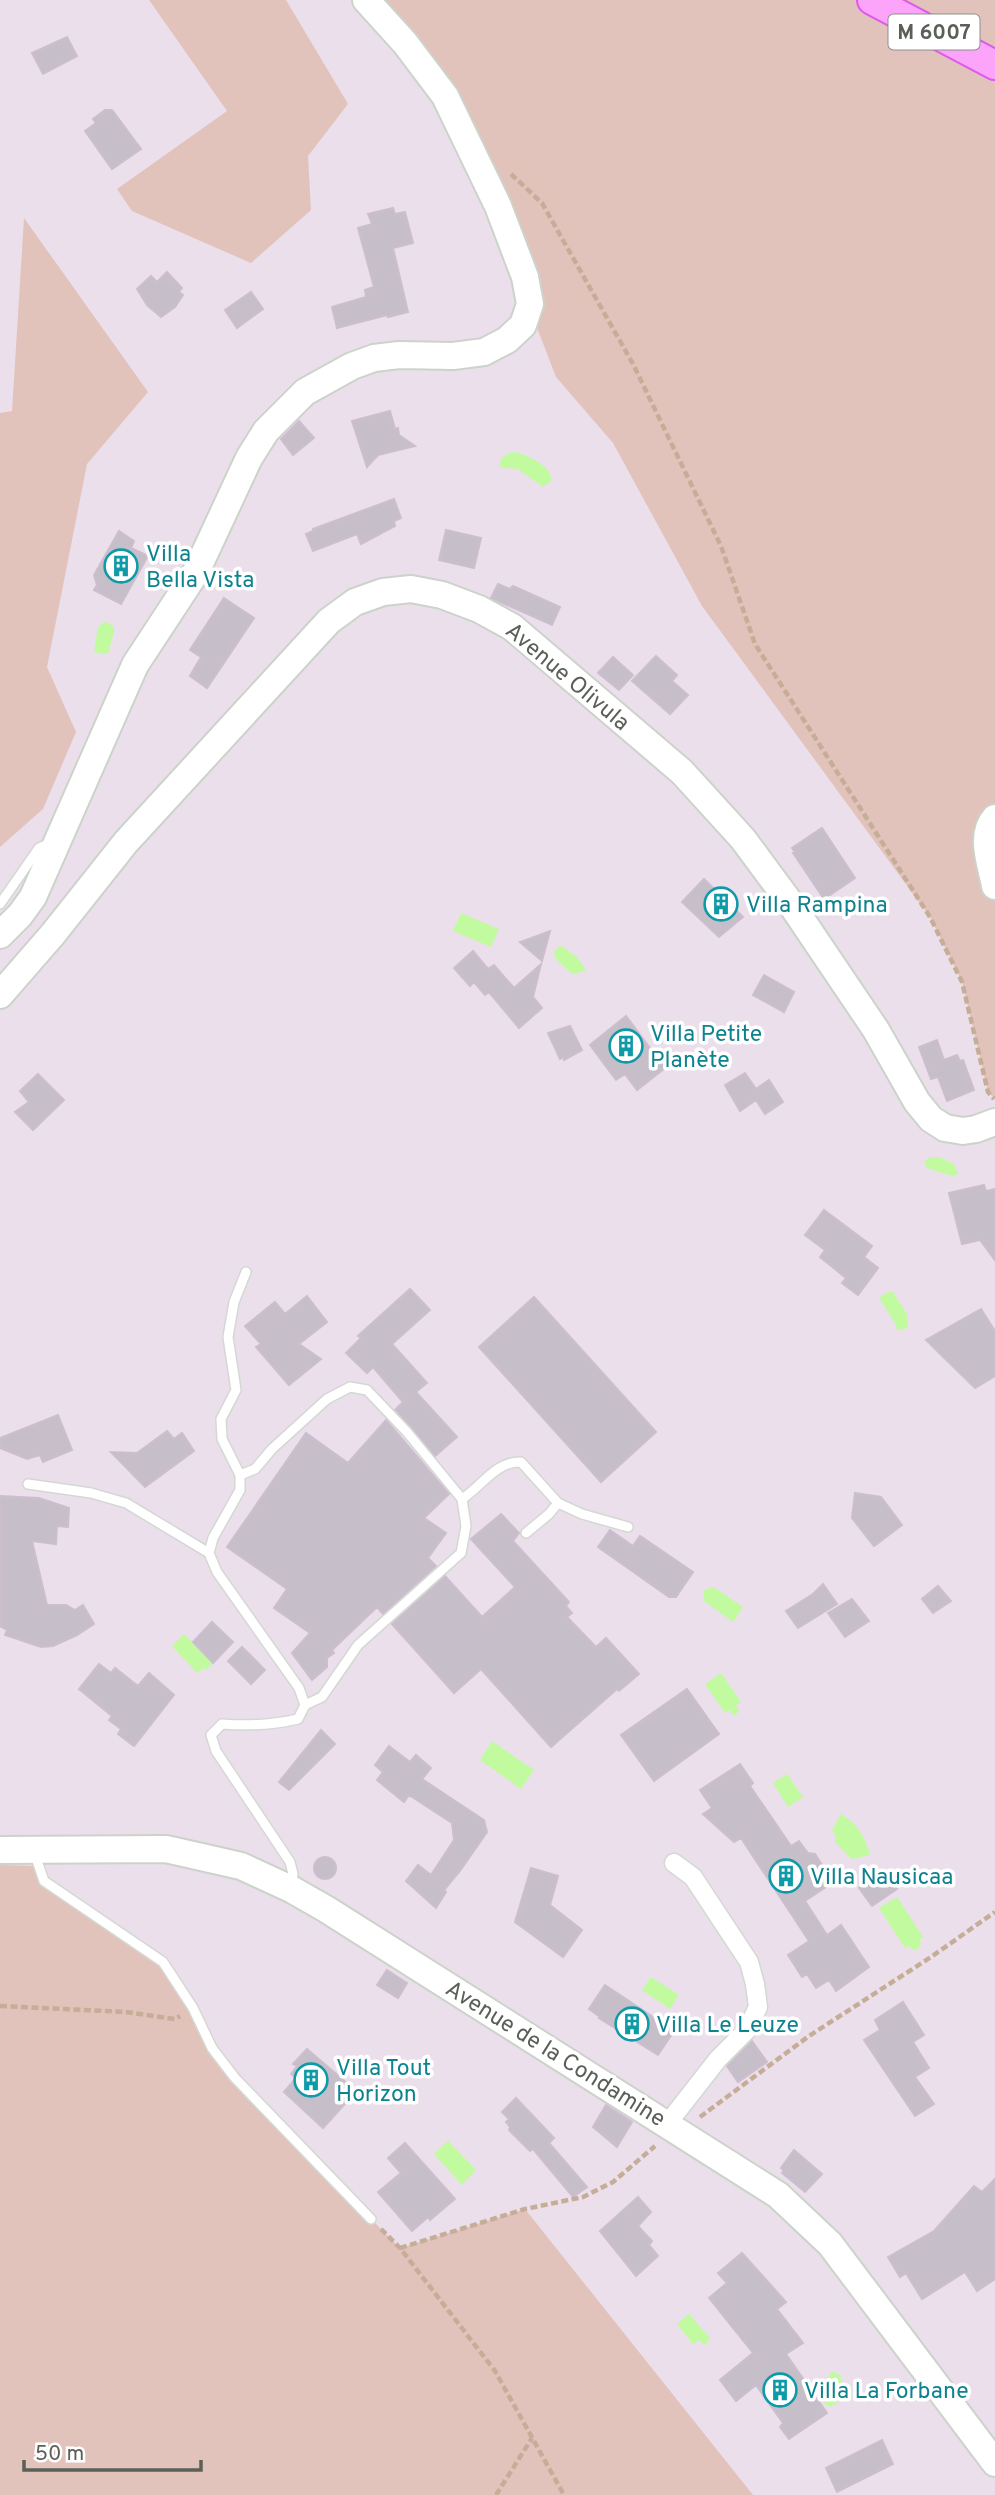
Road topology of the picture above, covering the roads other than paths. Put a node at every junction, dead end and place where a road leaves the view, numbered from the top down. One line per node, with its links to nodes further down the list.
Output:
1 (366, 0): 5 (street)
2 (872, 0): 3 (main road, M 6007)
3 (995, 65)
4 (995, 818): 6 (street)
5 (58, 839): 7 (lane); 8 (street)
6 (995, 886)
7 (0, 904)
8 (0, 935)
9 (0, 995): 10 (street, Avenue Olivula)
10 (995, 1122)
11 (246, 1272): 12 (lane)
12 (240, 1475): 14 (lane); 18 (lane)
13 (28, 1484): 18 (lane)
14 (461, 1499): 15 (lane); 19 (lane)
15 (558, 1503): 16 (lane); 17 (lane)
16 (628, 1527)
17 (526, 1533)
18 (209, 1553): 19 (lane)
19 (305, 1705): 23 (lane)
20 (0, 1850): 21 (street, Avenue de la Condamine)
21 (33, 1851): 23 (street, Avenue de la Condamine); 25 (lane)
22 (674, 1863): 24 (street)
23 (291, 1889): 24 (street, Avenue de la Condamine)
24 (674, 2127): 26 (street, Avenue de la Condamine)
25 (371, 2219)
26 (995, 2463)

